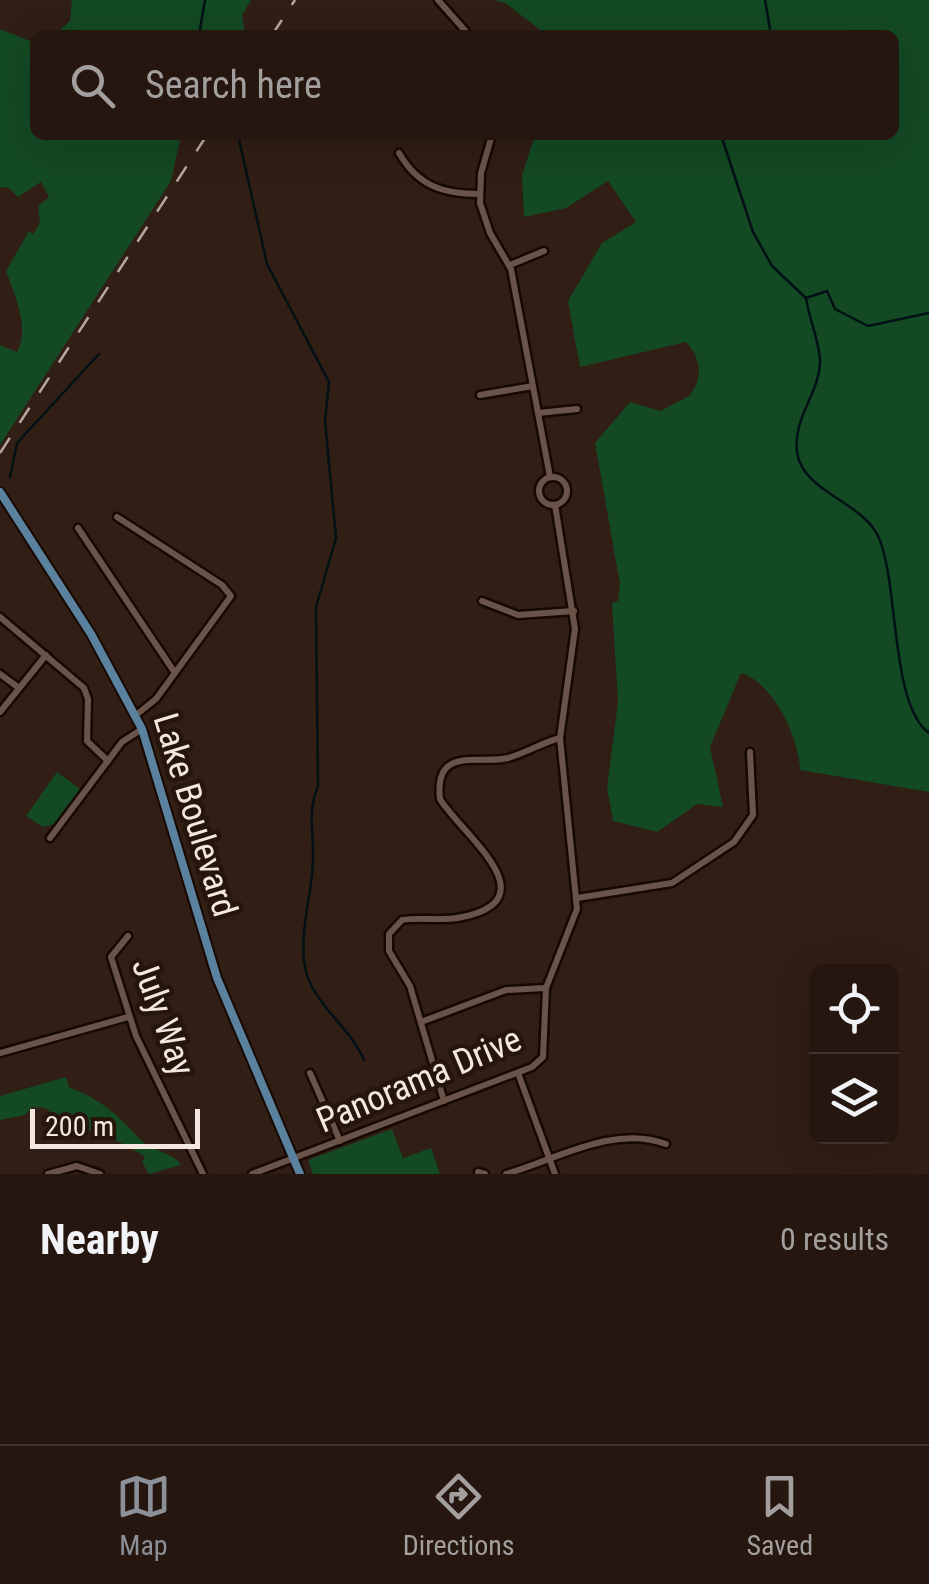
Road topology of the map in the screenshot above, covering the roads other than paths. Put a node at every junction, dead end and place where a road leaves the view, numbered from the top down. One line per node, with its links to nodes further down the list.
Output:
1 (438, 0): 2 (street)
2 (465, 30)
3 (491, 140): 5 (street)
4 (399, 153): 5 (street)
5 (479, 194): 7 (street, Panorama Drive)
6 (544, 251): 7 (street)
7 (510, 265): 8 (street, Panorama Drive)
8 (533, 386): 9 (street); 11 (street, Panorama Drive)
9 (480, 395)
10 (577, 408): 11 (street)
11 (538, 413): 12 (street, Panorama Drive)
12 (550, 477): 14 (street, Panorama Drive); 14 (street, Panorama Drive)
13 (0, 492): 25 (main road, Lake Boulevard)
14 (556, 505): 18 (street, Panorama Drive)
15 (117, 517): 21 (street)
16 (78, 528): 21 (street)
17 (482, 601): 18 (street)
18 (574, 610): 27 (street, Panorama Drive)
19 (0, 616): 20 (street)
20 (46, 655): 23 (street); 29 (street)
21 (175, 673): 25 (street)
22 (0, 674): 23 (street)
23 (19, 688): 24 (street)
24 (0, 712)
25 (136, 714): 26 (main road, Lake Boulevard)
26 (142, 729): 29 (street); 43 (main road, Lake Boulevard)
27 (560, 738): 31 (street, Panorama Drive); 35 (street)
28 (750, 752): 31 (street)
29 (108, 762): 30 (street)
30 (50, 838)
31 (576, 898): 33 (street, Panorama Drive)
32 (128, 936): 34 (street, July Way)
33 (546, 988): 35 (street); 38 (street, Panorama Drive)
34 (128, 1017): 36 (street); 46 (street, July Way)
35 (420, 1022): 39 (street)
36 (0, 1053)
37 (310, 1073): 40 (street)
38 (518, 1073): 39 (street, Panorama Drive); 42 (street)
39 (444, 1101): 40 (street, Panorama Drive)
40 (340, 1141): 43 (street, Panorama Drive)
41 (666, 1144): 42 (street)
42 (551, 1158): 49 (street); 50 (street)
43 (294, 1159): 47 (street, Panorama Drive); 48 (main road, Lake Boulevard)
44 (48, 1174): 45 (street)
45 (100, 1174)
46 (204, 1174)
47 (252, 1174)
48 (300, 1174)
49 (506, 1174)
50 (554, 1174)

